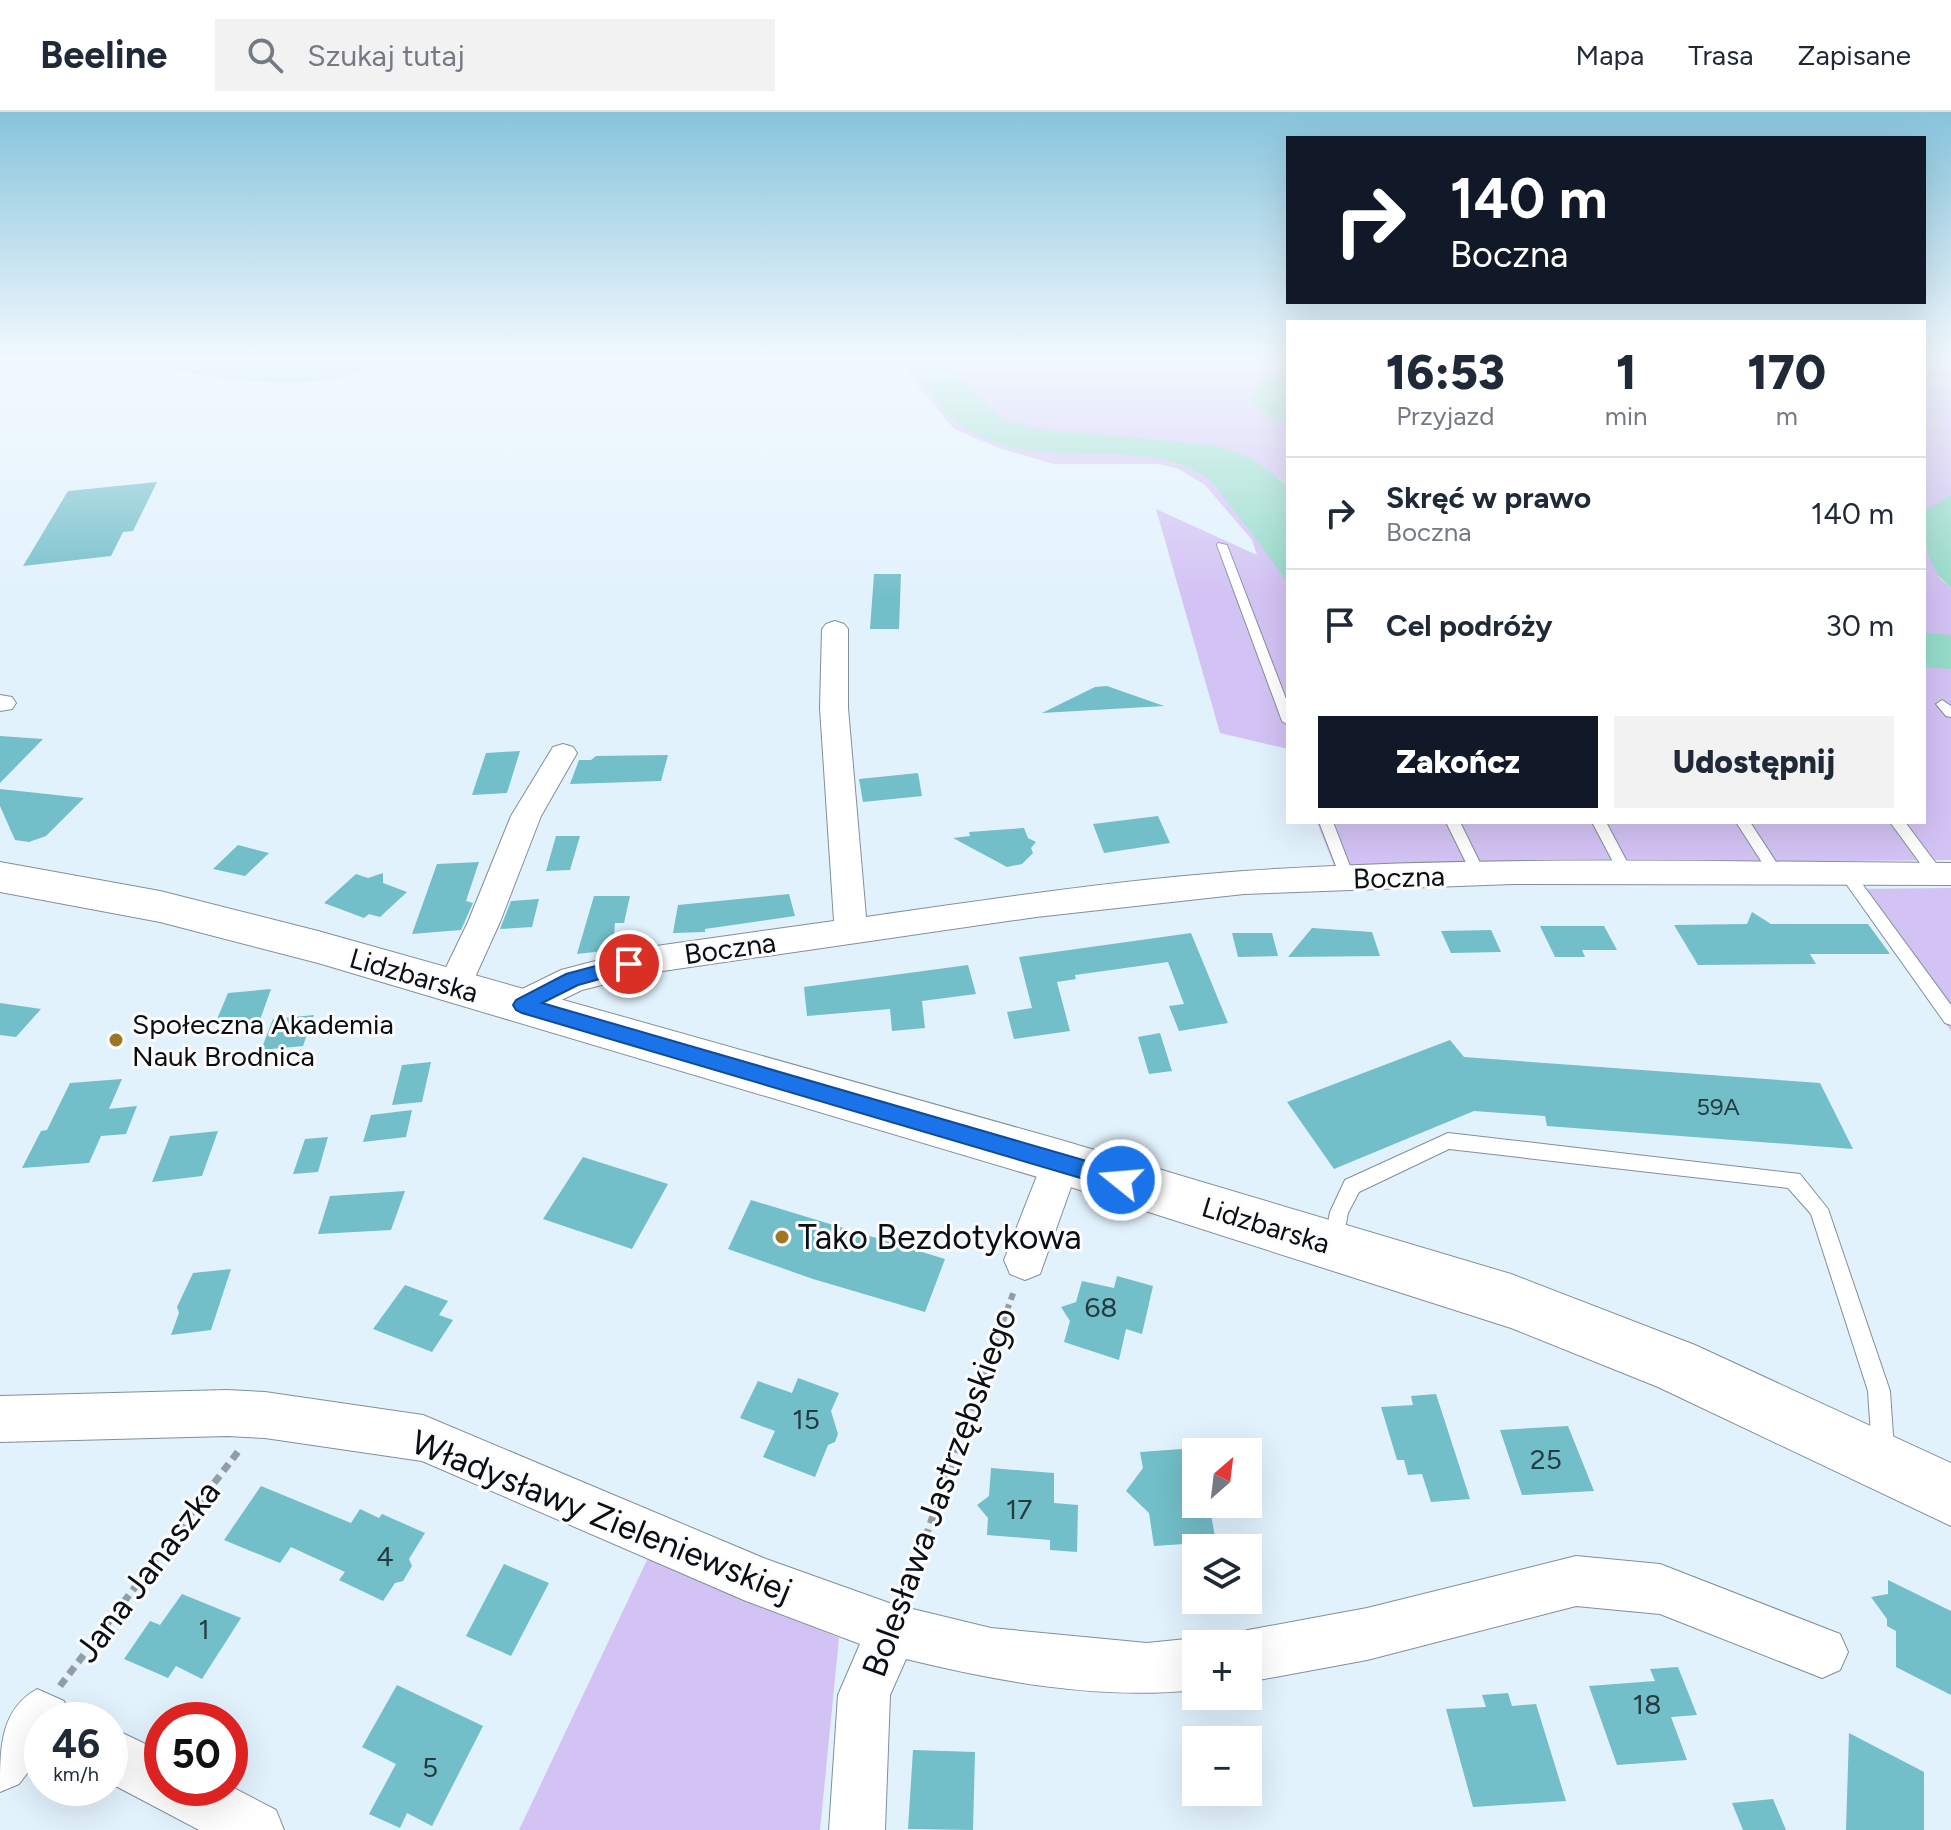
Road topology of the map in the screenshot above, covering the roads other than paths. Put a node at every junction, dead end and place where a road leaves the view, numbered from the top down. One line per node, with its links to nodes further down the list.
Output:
1 (1222, 545): 3 (lane)
2 (835, 629): 17 (street)
3 (1286, 716)
4 (563, 753): 18 (street)
5 (1327, 824): 16 (lane)
6 (1454, 824): 14 (lane)
7 (1600, 824): 10 (lane)
8 (1744, 824): 11 (lane)
9 (1899, 824): 13 (lane)
10 (1626, 873): 11 (street, Boczna); 14 (street, Boczna)
11 (1777, 874): 12 (street, Boczna)
12 (1847, 874): 13 (street, Boczna); 20 (lane)
13 (1944, 874)
14 (1479, 875): 16 (street, Boczna)
15 (0, 877): 18 (main road, Lidzbarska)
16 (1348, 879): 17 (street, Boczna)
17 (851, 931): 19 (street, Boczna)
18 (454, 986): 19 (main road, Lidzbarska)
19 (522, 1005): 21 (main road, Lidzbarska)
20 (1951, 1018)
21 (1061, 1162): 22 (main road, Lidzbarska); 23 (street)
22 (1334, 1246): 25 (main road, Lidzbarska); 25 (lane)
23 (1025, 1260)
24 (0, 1419): 27 (street, Władysławy Zieleniewskiej)
25 (1883, 1461): 26 (main road, Lidzbarska)
26 (1951, 1495)
27 (892, 1630): 30 (street, Władysławy Zieleniewskiej); 35 (street, Bolesława Jastrzębskiego)
28 (1822, 1652): 29 (street)
29 (1262, 1653)
30 (1182, 1665)
31 (24, 1737): 32 (street)
32 (0, 1765)
33 (210, 1806): 34 (street)
34 (256, 1830)
35 (857, 1830)

